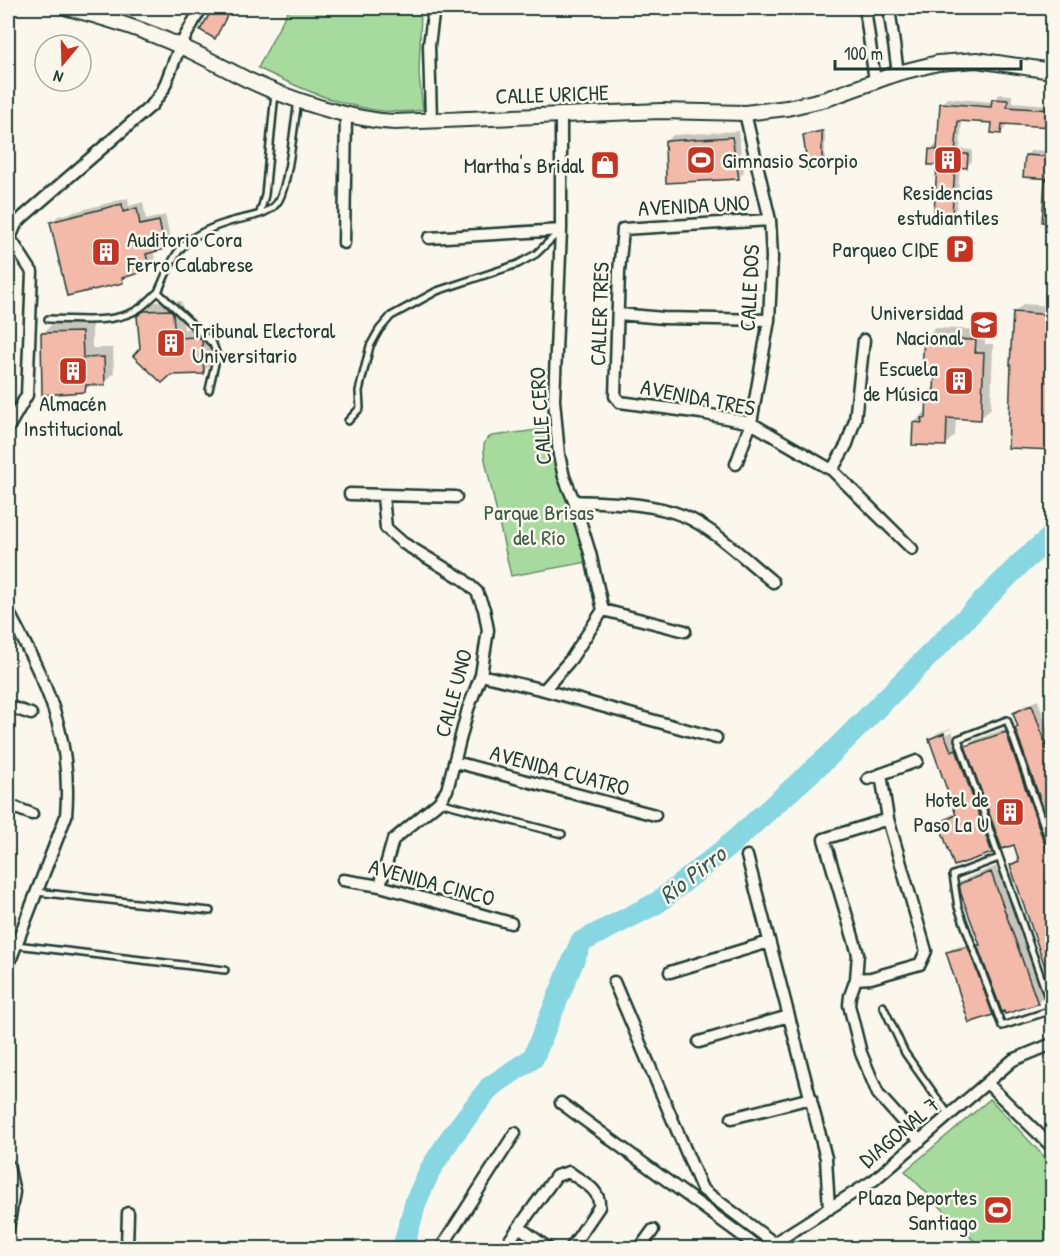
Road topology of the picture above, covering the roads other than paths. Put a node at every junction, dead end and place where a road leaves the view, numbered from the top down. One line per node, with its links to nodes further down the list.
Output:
1 (68, 8): 7 (main road, CALLE URICHE)
2 (201, 8): 7 (street)
3 (434, 8): 4 (street); 16 (street)
4 (439, 8)
5 (865, 8): 10 (street)
6 (890, 8): 9 (street)
7 (180, 46): 11 (main road, CALLE URICHE); 32 (street)
8 (1053, 71): 9 (main road, CALLE URICHE)
9 (898, 74): 10 (main road, CALLE URICHE)
10 (875, 81): 13 (main road, CALLE URICHE)
11 (276, 91): 12 (main road, CALLE URICHE); 17 (lane)
12 (298, 99): 15 (main road, CALLE URICHE); 17 (lane)
13 (745, 113): 14 (main road, CALLE URICHE); 18 (street, CALLE DOS)
14 (561, 114): 16 (main road, CALLE URICHE); 19 (street, CALLE CERO)
15 (346, 115): 16 (main road, CALLE URICHE); 22 (street)
16 (431, 120)
17 (260, 213): 23 (lane)
18 (770, 220): 20 (street, AVENIDA UNO); 26 (street, CALLE DOS)
19 (561, 230): 21 (street); 30 (lane); 38 (street, CALLE CERO)
20 (622, 233): 24 (street, CALLER TRES)
21 (429, 238)
22 (344, 243)
23 (158, 292): 25 (lane); 28 (lane)
24 (619, 314): 26 (street); 29 (street, CALLER TRES)
25 (48, 319)
26 (770, 320): 31 (street, CALLE DOS)
27 (864, 340): 34 (street)
28 (209, 390)
29 (615, 396): 31 (street, AVENIDA TRES)
30 (348, 422)
31 (752, 423): 33 (street, CALLE DOS); 34 (street, AVENIDA TRES)
32 (8, 428)
33 (736, 464)
34 (832, 470): 39 (street, AVENIDA TRES)
35 (350, 494): 36 (street)
36 (382, 496): 37 (street); 44 (street, CALLE UNO)
37 (456, 497)
38 (574, 501): 40 (street); 41 (street, CALLE CERO)
39 (912, 549)
40 (773, 582)
41 (603, 610): 43 (street); 45 (street)
42 (8, 611): 64 (street)
43 (685, 632)
44 (481, 675): 45 (street); 50 (street, CALLE UNO)
45 (544, 690): 48 (street)
46 (8, 706): 47 (street)
47 (31, 714)
48 (716, 738)
49 (917, 761): 51 (street)
50 (454, 762): 53 (street, CALLE UNO); 56 (street, AVENIDA CUATRO)
51 (881, 774): 52 (street); 57 (street)
52 (868, 779)
53 (439, 802): 58 (lane); 63 (street, CALLE UNO)
54 (8, 806): 55 (street)
55 (32, 814)
56 (655, 815)
57 (888, 819): 72 (street); 72 (street)
58 (562, 834)
59 (1053, 849): 61 (lane)
60 (747, 856): 67 (street)
61 (999, 858): 75 (lane); 75 (lane)
62 (343, 880): 63 (street, AVENIDA CINCO)
63 (380, 886): 66 (street, AVENIDA CINCO)
64 (35, 891): 65 (lane); 68 (street)
65 (210, 912)
66 (511, 923)
67 (769, 942): 71 (street); 76 (street)
68 (16, 945): 69 (street); 70 (lane)
69 (8, 966)
70 (225, 970)
71 (670, 972)
72 (856, 979): 85 (street)
73 (614, 982): 88 (street)
74 (883, 1006): 82 (lane)
75 (1053, 1009)
76 (789, 1016): 77 (street); 80 (street)
77 (699, 1042)
78 (1053, 1044): 79 (street, DIAGONAL 7)
79 (987, 1083): 82 (street, DIAGONAL 7); 86 (street)
80 (811, 1098): 83 (street); 90 (street)
81 (561, 1103): 89 (street)
82 (949, 1115): 85 (street, DIAGONAL 7)
83 (732, 1118)
84 (516, 1132): 97 (street)
85 (920, 1141): 90 (street, DIAGONAL 7)
86 (1053, 1147)
87 (8, 1165): 93 (street)
88 (702, 1189): 89 (street); 95 (street)
89 (693, 1198): 102 (street)
90 (829, 1209): 95 (street, DIAGONAL 7)
91 (128, 1213): 96 (street)
92 (519, 1227): 98 (street); 99 (street); 100 (street)
93 (8, 1229)
94 (652, 1230): 101 (street)
95 (772, 1246)
96 (127, 1248)
97 (441, 1248)
98 (504, 1248)
99 (548, 1248)
100 (571, 1248)
101 (640, 1248)
102 (759, 1248)

